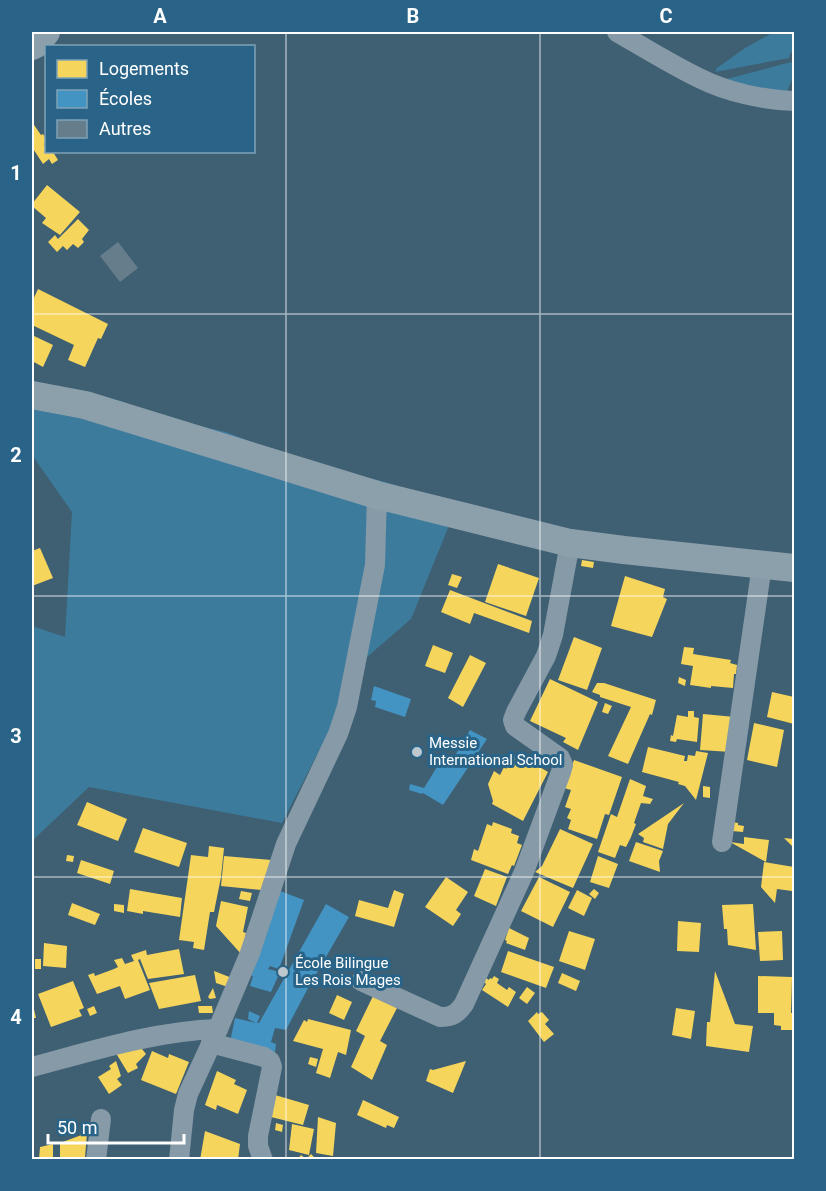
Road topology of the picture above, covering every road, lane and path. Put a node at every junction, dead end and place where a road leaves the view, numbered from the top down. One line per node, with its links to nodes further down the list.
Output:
1 (46, 32): 3 (main road)
2 (617, 32): 4 (street)
3 (32, 46)
4 (795, 101)
5 (32, 395): 6 (main road)
6 (377, 495): 7 (main road); 12 (street)
7 (570, 543): 8 (main road); 11 (street)
8 (762, 564): 9 (main road); 10 (street)
9 (795, 568)
10 (722, 842)
11 (361, 981)
12 (214, 1036): 13 (street); 16 (street); 17 (street)
13 (32, 1067)
14 (101, 1119): 15 (street)
15 (96, 1160)
16 (179, 1160)
17 (263, 1160)

